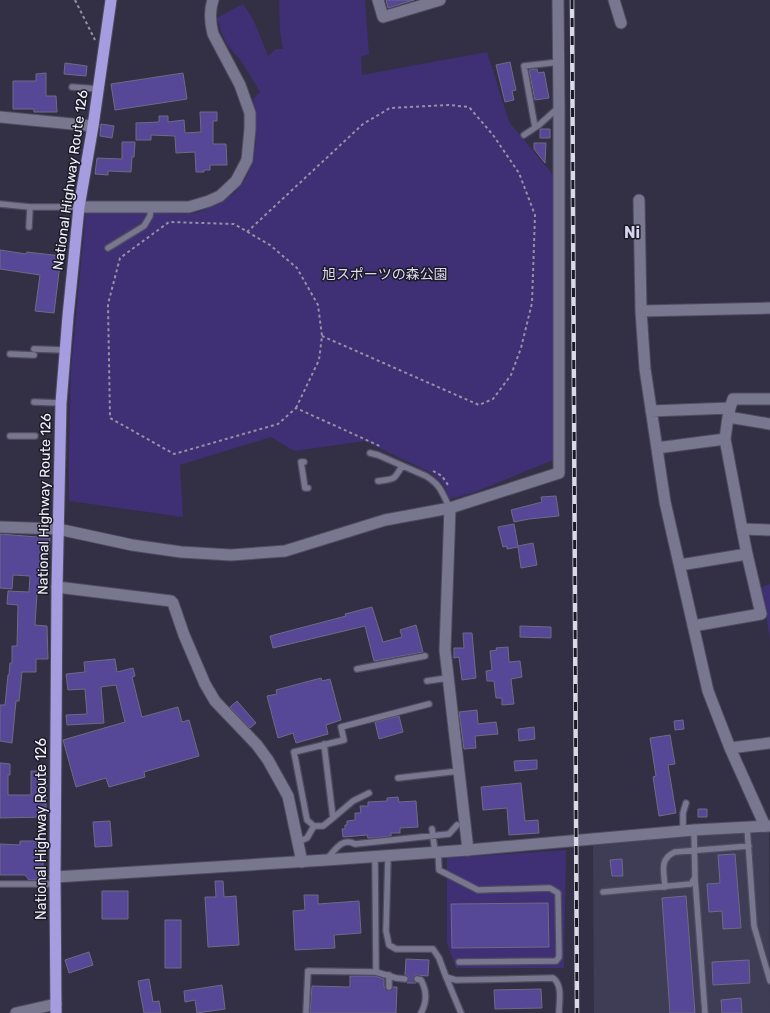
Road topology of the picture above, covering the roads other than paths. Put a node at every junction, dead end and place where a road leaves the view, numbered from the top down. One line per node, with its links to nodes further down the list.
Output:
1 (111, 0): 10 (highway, National Highway Route 126)
2 (213, 0): 20 (street)
3 (378, 0): 4 (street)
4 (440, 0)
5 (558, 0): 8 (street)
6 (614, 0): 7 (street)
7 (621, 23)
8 (559, 62): 11 (street); 14 (lane)
9 (72, 86): 10 (lane)
10 (98, 89): 13 (highway, National Highway Route 126)
11 (559, 107): 14 (lane); 42 (street)
12 (0, 117): 13 (street)
13 (94, 126): 19 (highway, National Highway Route 126)
14 (535, 127): 15 (lane)
15 (524, 135)
16 (639, 200): 24 (street)
17 (0, 204): 18 (lane)
18 (30, 207): 19 (lane); 21 (lane)
19 (79, 207): 20 (street); 25 (highway, National Highway Route 126)
20 (151, 207): 22 (lane)
21 (29, 227)
22 (108, 248)
23 (770, 308): 24 (street)
24 (641, 311): 30 (street)
25 (65, 350): 26 (lane); 29 (highway, National Highway Route 126)
26 (10, 354)
27 (770, 399): 31 (street)
28 (34, 402): 29 (lane)
29 (61, 403): 44 (highway, National Highway Route 126)
30 (651, 411): 31 (street); 36 (street)
31 (729, 413): 32 (street); 35 (street)
32 (770, 424)
33 (10, 436): 34 (lane)
34 (35, 436)
35 (725, 438): 36 (street); 45 (street)
36 (657, 448): 48 (street)
37 (370, 454): 39 (lane)
38 (304, 462): 41 (lane)
39 (402, 466): 40 (lane); 42 (lane)
40 (378, 481)
41 (308, 488)
42 (450, 508): 44 (street); 53 (street)
43 (0, 527): 44 (street)
44 (58, 529): 49 (highway, National Highway Route 126)
45 (742, 529): 46 (street); 47 (street)
46 (770, 530)
47 (747, 554): 48 (street); 50 (street)
48 (680, 565): 50 (street)
49 (57, 587): 71 (street); 81 (highway, National Highway Route 126)
50 (693, 626): 58 (street)
51 (425, 656): 52 (lane)
52 (357, 669)
53 (448, 678): 54 (lane); 59 (street)
54 (427, 681)
55 (429, 704): 57 (lane)
56 (770, 743): 58 (street)
57 (324, 744): 63 (lane); 65 (lane)
58 (730, 748): 67 (street)
59 (459, 771): 60 (lane); 73 (street)
60 (398, 778)
61 (369, 793): 63 (lane)
62 (686, 803): 69 (lane)
63 (333, 818): 65 (lane)
64 (457, 825): 70 (lane)
65 (314, 826): 71 (lane)
66 (747, 826): 67 (street); 69 (street); 72 (lane)
67 (768, 826)
68 (432, 829): 70 (lane)
69 (688, 831): 73 (street); 74 (lane)
70 (433, 836): 75 (lane); 78 (lane)
71 (298, 842): 79 (street)
72 (749, 846): 74 (lane); 91 (lane)
73 (468, 850): 75 (street)
74 (695, 851): 80 (lane); 83 (lane)
75 (436, 852): 77 (street); 85 (lane)
76 (375, 856): 77 (street); 78 (street); 86 (lane)
77 (388, 856): 88 (lane)
78 (326, 860): 79 (street)
79 (302, 862): 81 (street)
80 (695, 877): 83 (lane); 99 (lane)
81 (55, 881): 82 (lane); 93 (highway, National Highway Route 126)
82 (0, 884)
83 (665, 887): 84 (lane)
84 (603, 892)
85 (458, 962)
86 (376, 972): 87 (lane); 95 (lane)
87 (389, 975): 89 (lane); 92 (lane)
88 (446, 978): 97 (lane); 98 (lane)
89 (405, 979)
90 (417, 979): 96 (lane)
91 (770, 981)
92 (389, 987)
93 (56, 1008): 94 (street)
94 (16, 1013)
95 (306, 1013)
96 (421, 1013)
97 (461, 1013)
98 (559, 1013)
99 (706, 1013)

